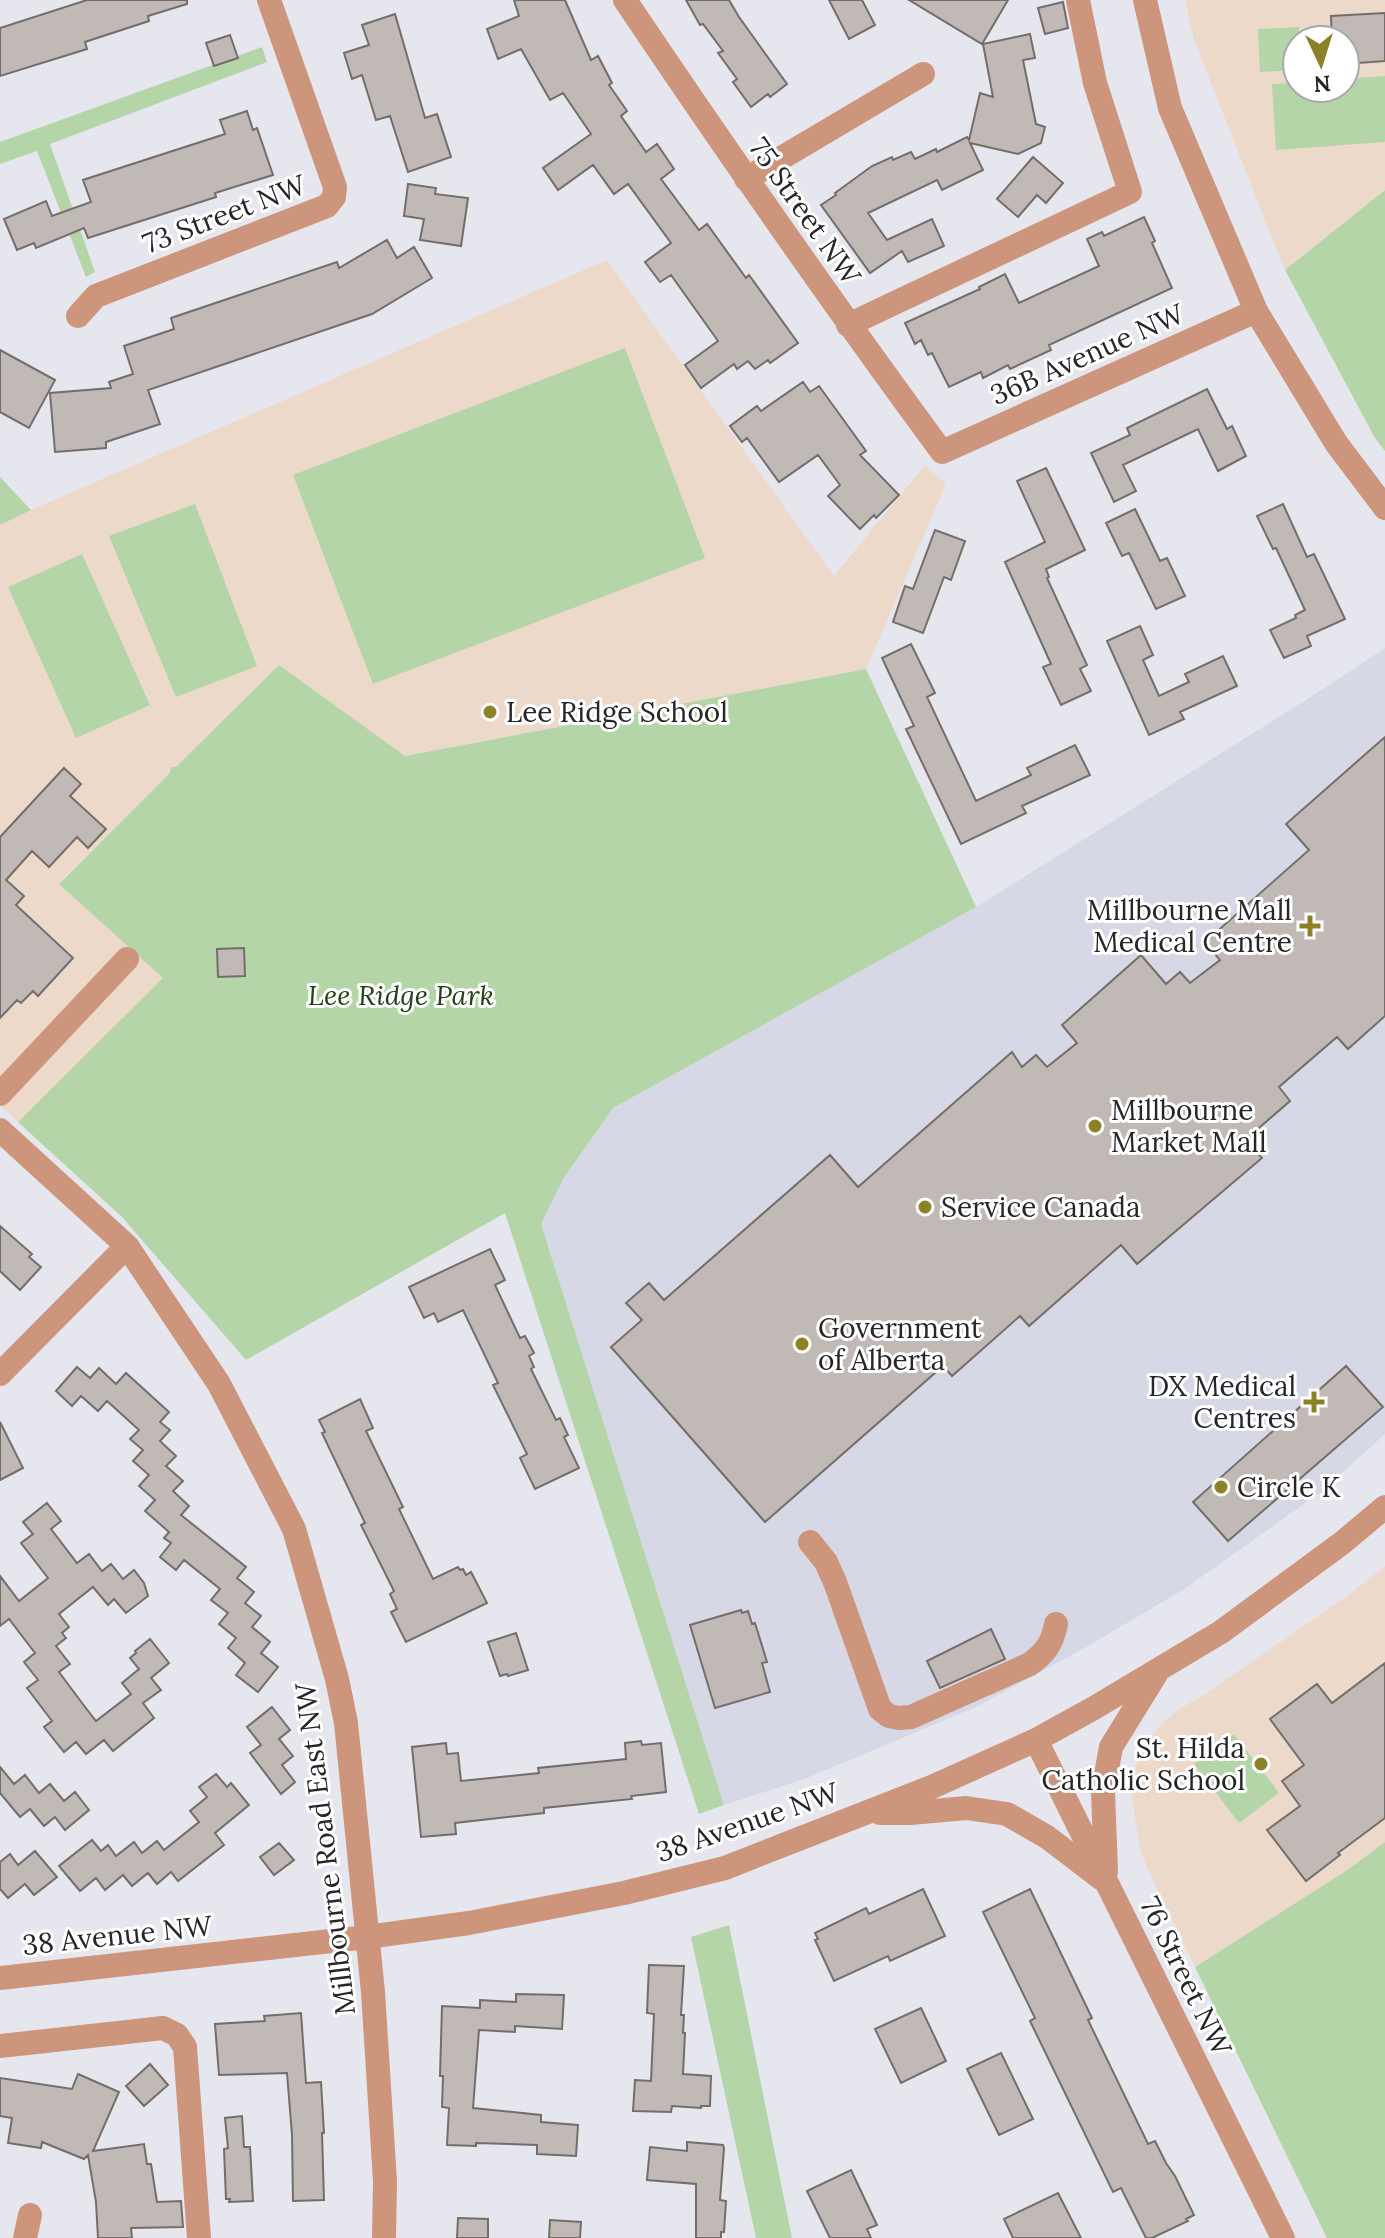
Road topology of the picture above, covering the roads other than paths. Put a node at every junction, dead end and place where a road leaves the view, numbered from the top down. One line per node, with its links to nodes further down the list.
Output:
1 (269, 0): 8 (street, 73 Street NW)
2 (625, 0): 6 (street, 75 Street NW)
3 (1078, 0): 9 (street)
4 (1145, 0): 7 (street)
5 (923, 74): 6 (street)
6 (746, 179): 9 (street, 75 Street NW)
7 (1256, 311): 10 (street, 36B Avenue NW); 11 (street)
8 (78, 316)
9 (848, 325): 10 (street, 75 Street NW)
10 (942, 452)
11 (1385, 508)
12 (127, 959): 13 (street)
13 (0, 1094)
14 (0, 1130): 15 (street, Millbourne Road East NW)
15 (127, 1246): 16 (street); 24 (street, Millbourne Road East NW)
16 (0, 1374)
17 (1385, 1507): 20 (street, 38 Avenue NW)
18 (810, 1542): 19 (street)
19 (1056, 1624)
20 (1159, 1668): 21 (street, 38 Avenue NW); 23 (street)
21 (1036, 1740): 22 (street, 38 Avenue NW); 23 (street, 76 Street NW)
22 (867, 1813): 23 (street); 24 (street, 38 Avenue NW)
23 (1107, 1883): 29 (street, 76 Street NW)
24 (367, 1937): 25 (street, 38 Avenue NW); 28 (street, Millbourne Road East NW)
25 (0, 1978)
26 (0, 2046): 27 (street)
27 (199, 2238)
28 (384, 2238)
29 (1283, 2238)

